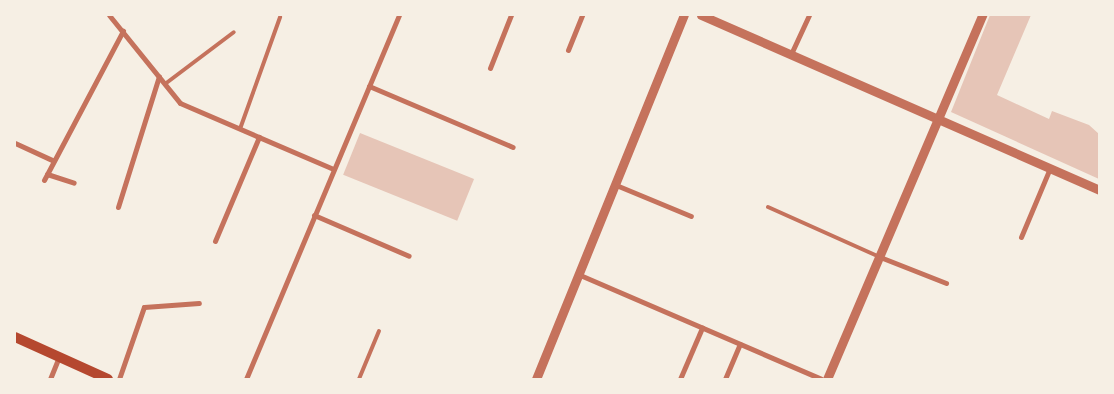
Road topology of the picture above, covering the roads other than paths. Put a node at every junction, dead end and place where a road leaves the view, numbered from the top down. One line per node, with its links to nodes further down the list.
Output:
1 (109, 15): 10 (street)
2 (399, 15): 17 (street)
3 (511, 15): 14 (street)
4 (582, 15): 12 (street)
5 (684, 15): 27 (street)
6 (701, 15): 13 (street)
7 (809, 15): 13 (street)
8 (982, 15): 18 (street)
9 (280, 17): 19 (lane)
10 (122, 31): 15 (street); 23 (street)
11 (234, 32): 16 (lane)
12 (568, 50)
13 (791, 54): 18 (street)
14 (490, 68)
15 (158, 76): 16 (street); 29 (street)
16 (165, 84): 19 (street)
17 (369, 86): 22 (street); 25 (street)
18 (940, 120): 24 (street); 36 (street)
19 (240, 129): 20 (street)
20 (259, 137): 25 (street); 34 (street)
21 (15, 143): 23 (street)
22 (513, 147)
23 (52, 160): 26 (street)
24 (1050, 168): 28 (street); 33 (street)
25 (333, 169): 31 (street)
26 (74, 183)
27 (616, 185): 32 (street); 37 (street)
28 (1099, 190)
29 (118, 207)
30 (768, 207): 36 (lane)
31 (314, 215): 35 (street); 48 (street)
32 (691, 216)
33 (1021, 237)
34 (215, 241)
35 (409, 256)
36 (880, 257): 38 (street); 54 (street)
37 (580, 275): 40 (street); 50 (street)
38 (946, 284)
39 (199, 302): 47 (street)
40 (702, 328): 43 (street); 51 (street)
41 (379, 331): 49 (lane)
42 (15, 337): 44 (main road)
43 (740, 344): 52 (street); 53 (street)
44 (59, 357): 45 (street); 46 (main road)
45 (50, 379)
46 (108, 379)
47 (119, 379)
48 (246, 379)
49 (358, 379)
50 (536, 379)
51 (680, 379)
52 (725, 379)
53 (821, 379)
54 (827, 379)

